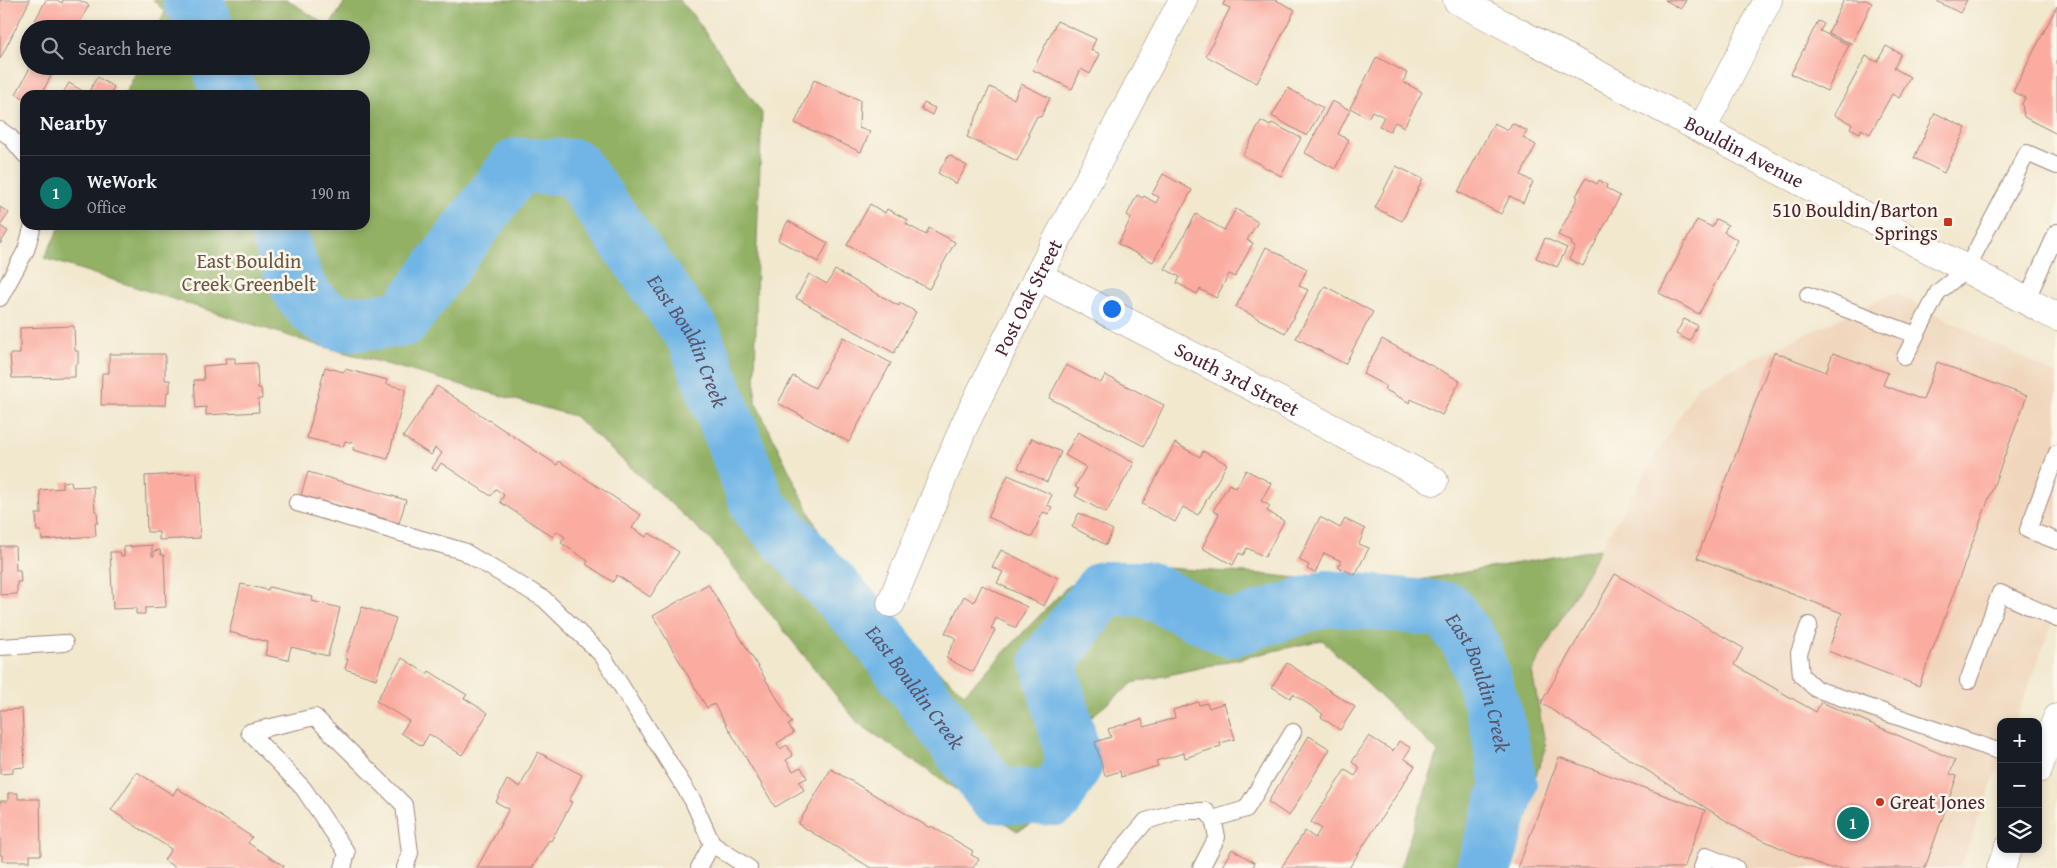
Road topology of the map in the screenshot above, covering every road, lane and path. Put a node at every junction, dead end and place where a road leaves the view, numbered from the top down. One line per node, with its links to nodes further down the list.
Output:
1 (1182, 0): 11 (street, Post Oak Street)
2 (1457, 0): 4 (street, Bouldin Avenue)
3 (1768, 0): 4 (street)
4 (1702, 129): 10 (street, Bouldin Avenue)
5 (0, 130): 6 (lane)
6 (20, 150)
7 (2057, 166): 10 (lane)
8 (32, 230): 13 (lane)
9 (2057, 232): 14 (lane)
10 (1966, 270): 14 (street, Bouldin Avenue); 16 (lane)
11 (1038, 276): 19 (street, South 3rd Street); 22 (street, Post Oak Street)
12 (1808, 295): 16 (lane)
13 (0, 298)
14 (2026, 301): 15 (street, Bouldin Avenue)
15 (2057, 317)
16 (1916, 335): 17 (lane)
17 (1905, 357)
18 (2057, 453): 21 (lane)
19 (1434, 481)
20 (297, 504): 33 (lane)
21 (2057, 541)
22 (891, 603)
23 (2057, 619): 27 (lane)
24 (1809, 625): 30 (lane)
25 (65, 644): 26 (lane)
26 (0, 647)
27 (1968, 681)
28 (2057, 718): 31 (street)
29 (1293, 732): 32 (lane)
30 (1997, 751)
31 (2040, 763)
32 (1213, 819): 39 (lane); 40 (lane)
33 (712, 844): 37 (lane); 38 (lane)
34 (2007, 853): 43 (street)
35 (343, 868): 36 (lane)
36 (405, 868)
37 (699, 868)
38 (749, 868)
39 (1106, 868)
40 (1201, 868)
41 (1702, 868): 42 (lane)
42 (1736, 868)
43 (2001, 868)

